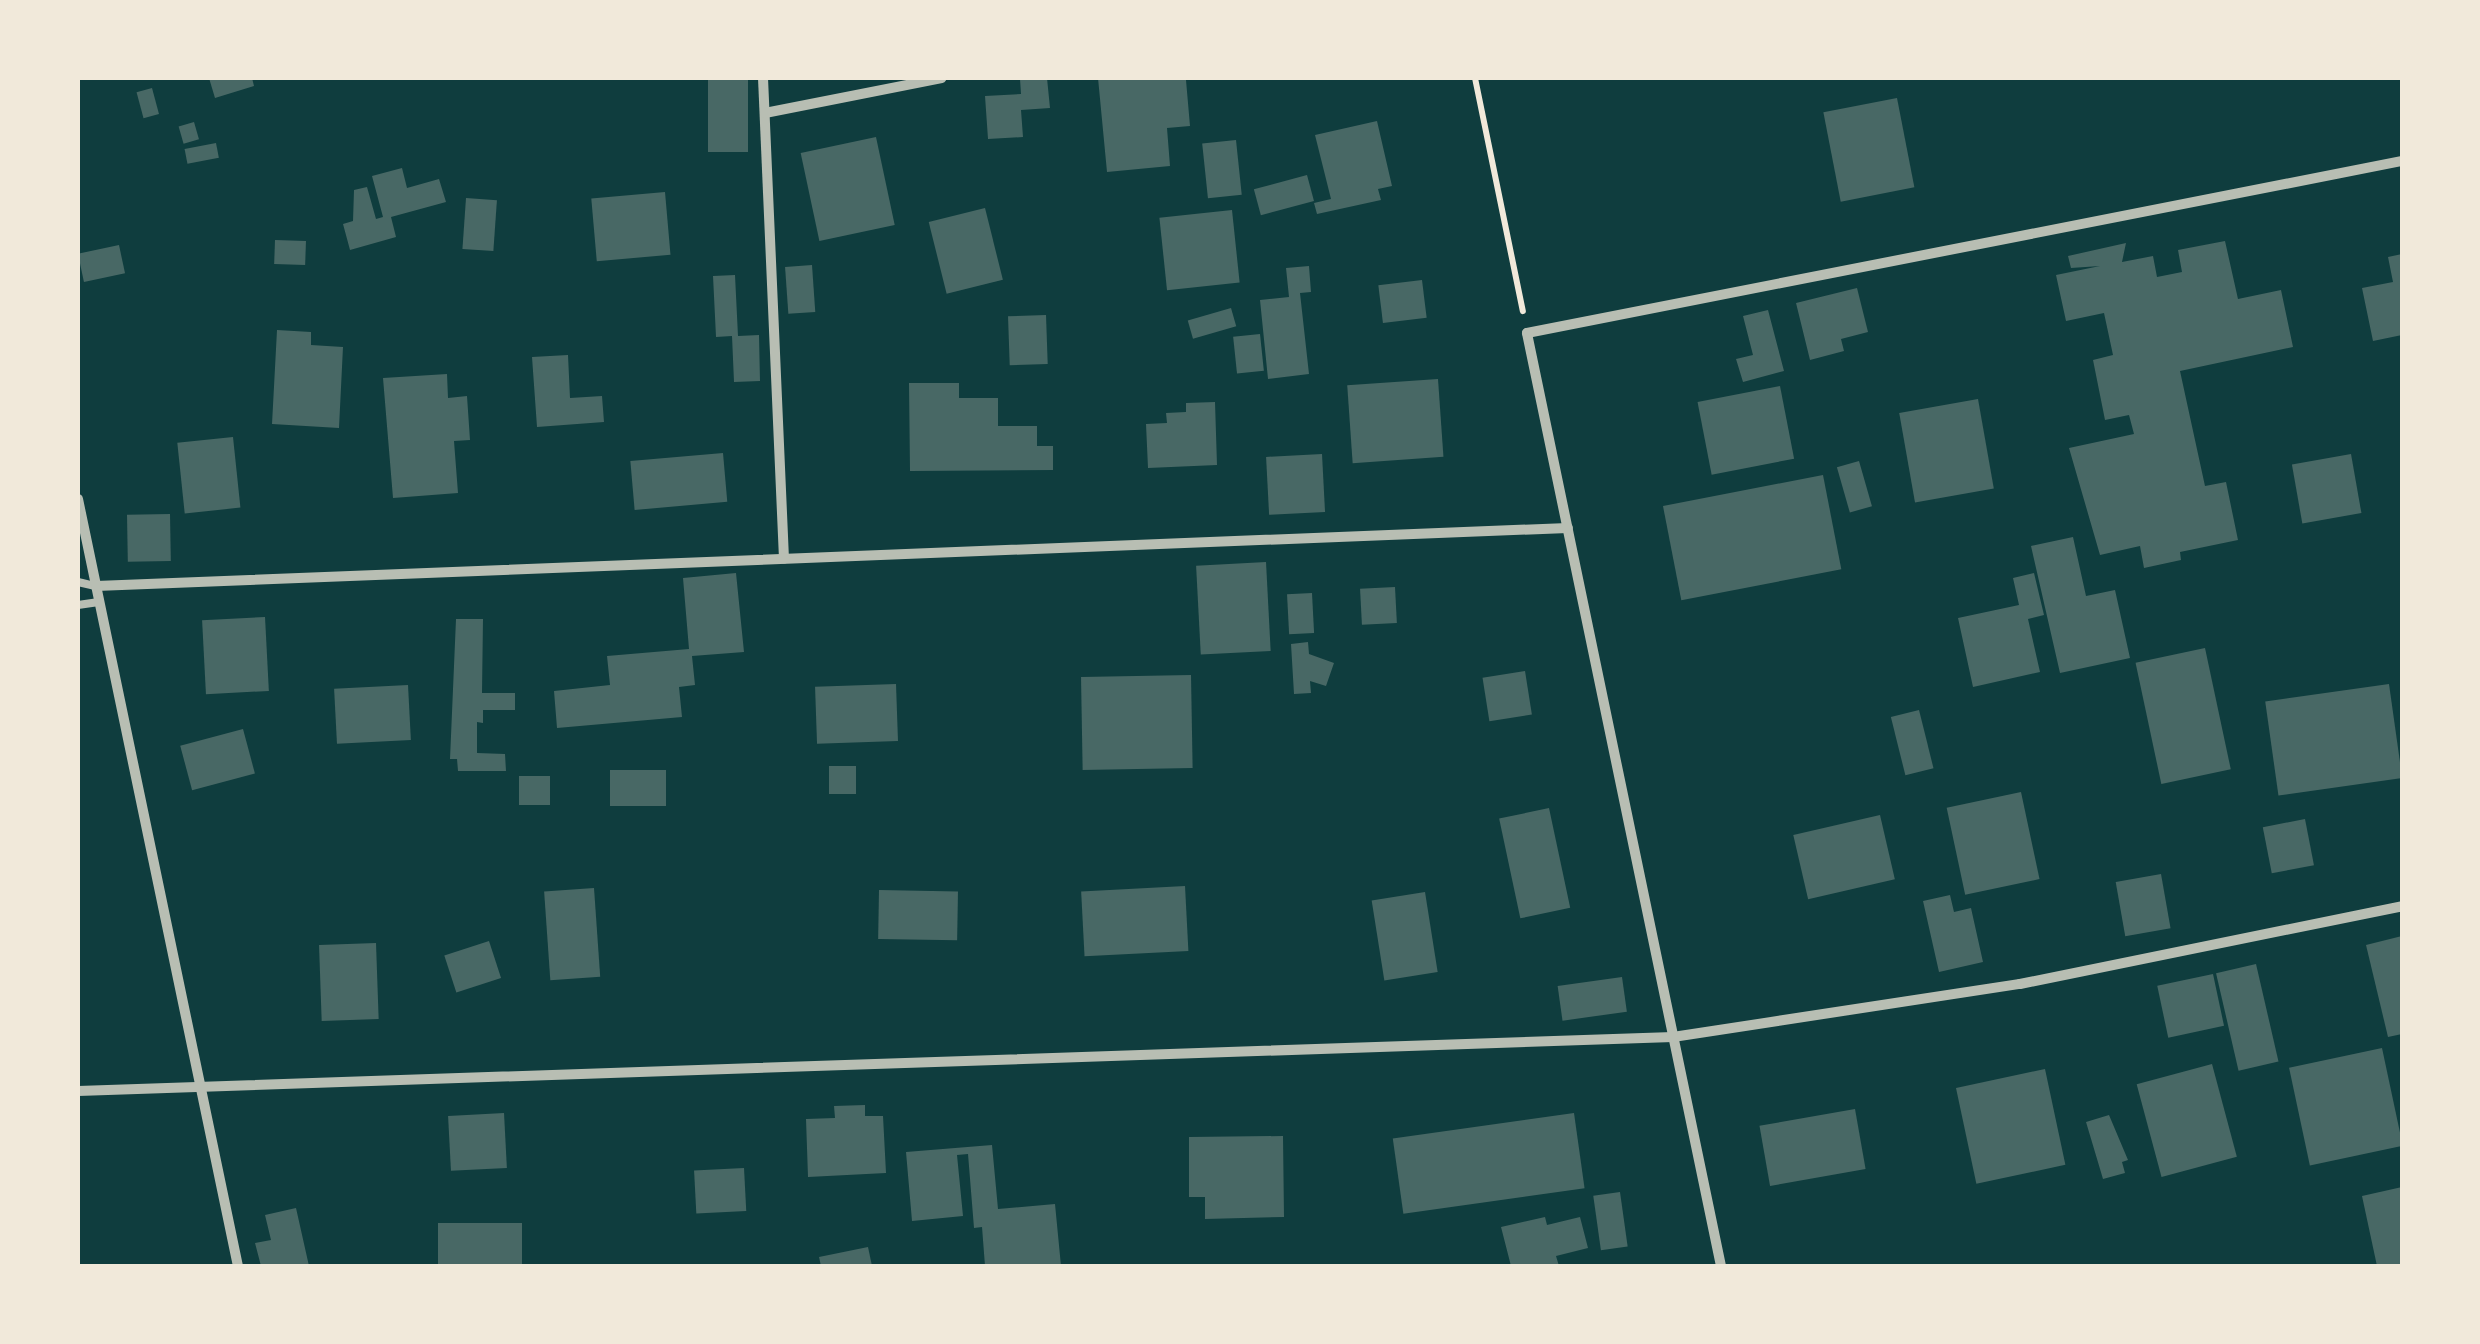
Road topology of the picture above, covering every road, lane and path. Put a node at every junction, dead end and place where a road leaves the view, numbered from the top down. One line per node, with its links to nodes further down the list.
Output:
1 (763, 78): 4 (street)
2 (942, 78): 4 (street)
3 (1474, 78): 6 (path)
4 (765, 113): 9 (street)
5 (2402, 161): 6 (street)
6 (1527, 333): 8 (street)
7 (78, 499): 11 (street)
8 (1568, 528): 9 (street); 15 (street)
9 (784, 559): 11 (street)
10 (78, 582): 11 (lane)
11 (96, 586): 12 (street)
12 (99, 602): 13 (lane); 16 (street)
13 (78, 606)
14 (2402, 906): 15 (street)
15 (1673, 1038): 16 (street); 19 (street)
16 (199, 1083): 17 (street); 18 (street)
17 (78, 1090)
18 (238, 1266)
19 (1721, 1266)

